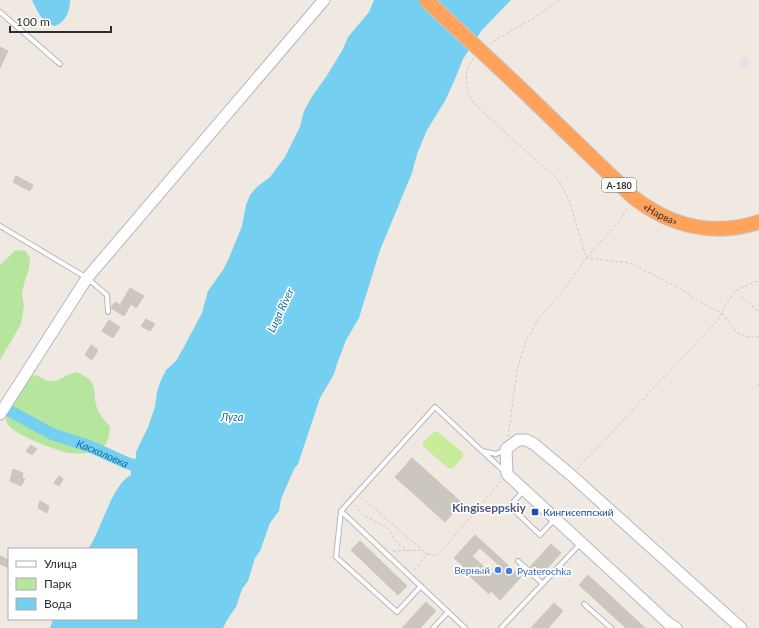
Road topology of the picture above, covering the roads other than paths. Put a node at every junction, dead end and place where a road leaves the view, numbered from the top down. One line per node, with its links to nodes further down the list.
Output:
1 (324, 0): 7 (street)
2 (426, 0): 5 (highway, «Нарва» / А-180, bridge)
3 (0, 12): 4 (lane)
4 (60, 64)
5 (759, 222)
6 (0, 226): 7 (lane)
7 (87, 278): 8 (lane); 9 (street)
8 (108, 312)
9 (0, 414)
10 (506, 449): 11 (lane); 12 (street); 27 (street)
11 (482, 451): 12 (lane); 14 (lane)
12 (507, 474): 13 (street)
13 (524, 490): 15 (street); 15 (lane)
14 (341, 511): 19 (lane); 19 (lane)
15 (555, 519): 16 (street)
16 (581, 543): 18 (lane); 26 (street)
17 (518, 561): 18 (lane)
18 (543, 584): 24 (lane)
19 (421, 586): 21 (lane)
20 (584, 604): 25 (lane)
21 (448, 612): 22 (lane); 23 (lane)
22 (433, 628)
23 (465, 628)
24 (501, 628)
25 (611, 628)
26 (676, 628)
27 (741, 628)

